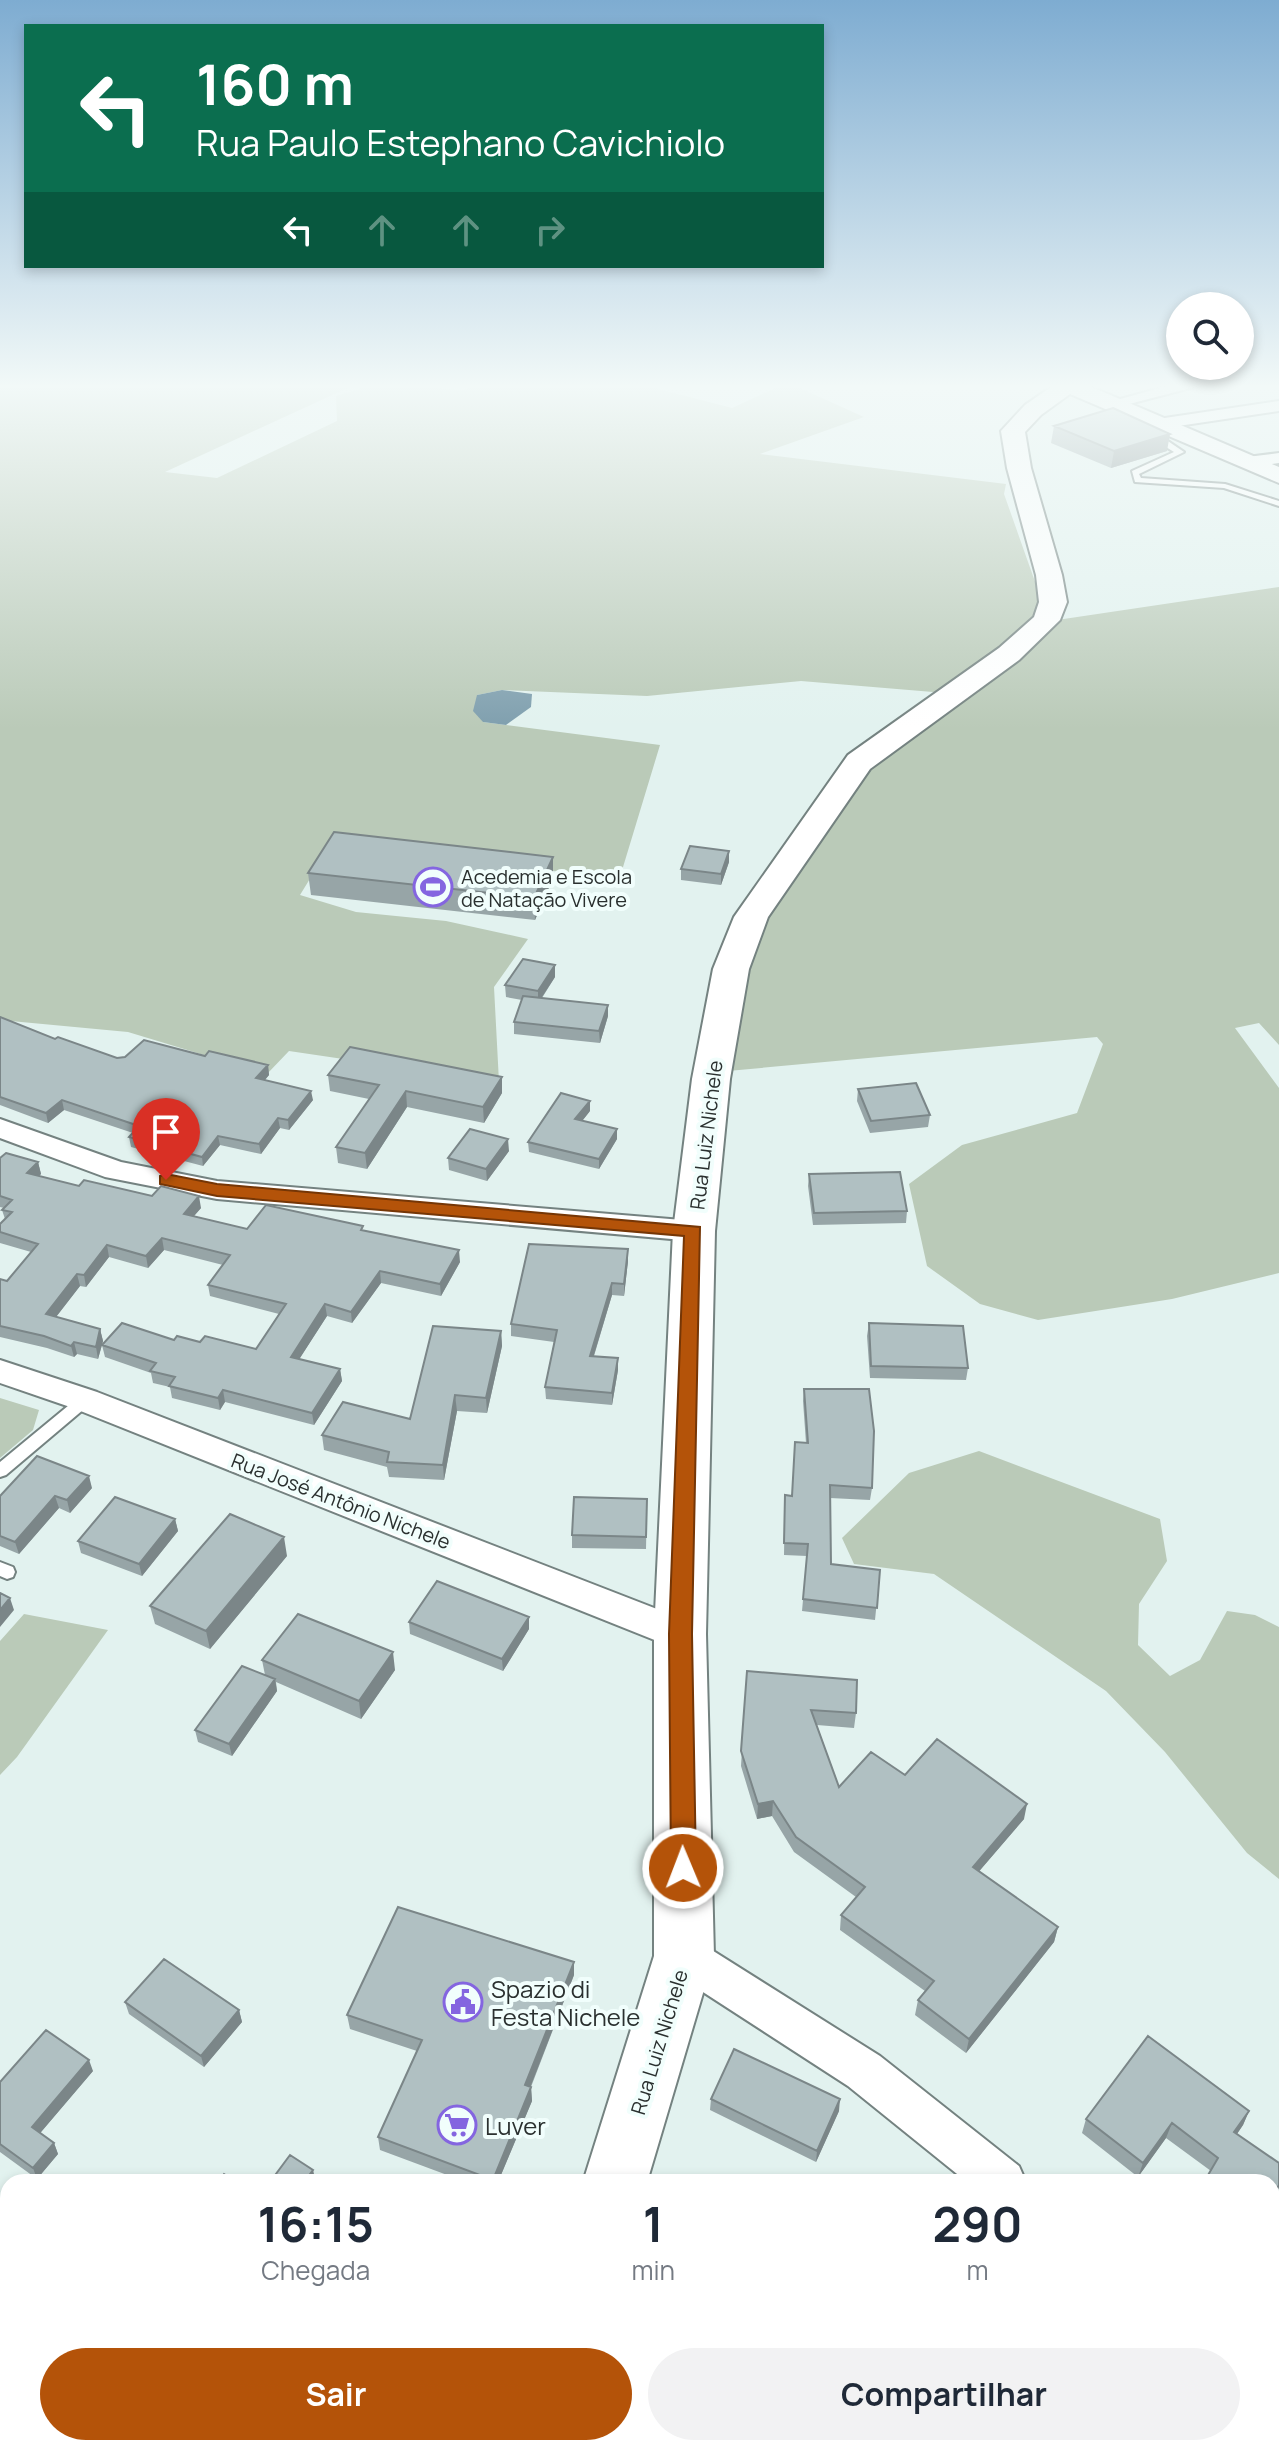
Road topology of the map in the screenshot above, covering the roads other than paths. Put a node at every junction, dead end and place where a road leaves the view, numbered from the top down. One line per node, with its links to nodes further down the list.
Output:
1 (1028, 500): 3 (street, Rua Luiz Nichele)
2 (0, 1128): 3 (street)
3 (694, 1231): 7 (street, Rua Luiz Nichele)
4 (0, 1371): 5 (street, Rua José Antônio Nichele)
5 (85, 1400): 6 (lane); 7 (street, Rua José Antônio Nichele)
6 (0, 1471)
7 (680, 1634): 8 (street, Rua Luiz Nichele)
8 (684, 1956): 9 (street, Rua Luiz Nichele); 10 (street)
9 (617, 2174)
10 (993, 2174)

